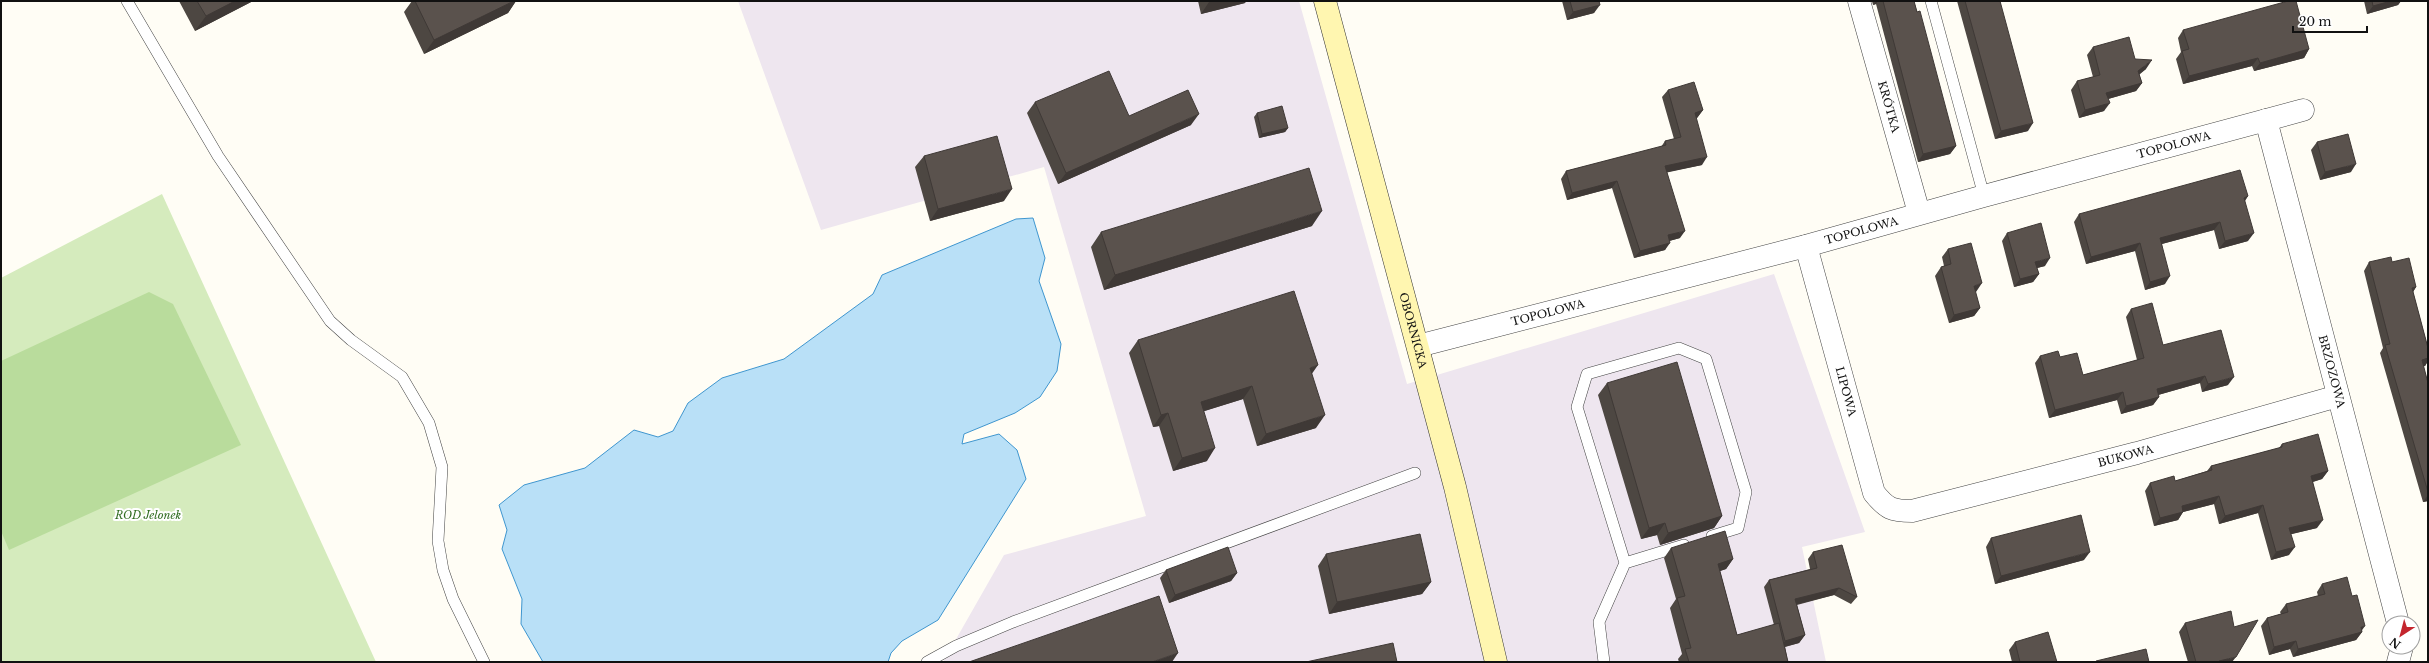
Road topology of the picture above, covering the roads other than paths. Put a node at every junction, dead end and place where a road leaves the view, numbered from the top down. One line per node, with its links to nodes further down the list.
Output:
1 (127, 1): 16 (lane)
2 (1325, 1): 10 (main road, OBORNICKA)
3 (1859, 1): 8 (street, KRÓTKA)
4 (1931, 1): 7 (lane)
5 (2303, 110): 6 (street, TOPOLOWA)
6 (2266, 120): 7 (street, TOPOLOWA); 11 (street, BRZOZOWA)
7 (1984, 196): 8 (street, TOPOLOWA)
8 (1919, 214): 9 (street, TOPOLOWA)
9 (1806, 246): 10 (street, TOPOLOWA); 13 (street, LIPOWA)
10 (1418, 346): 18 (main road, OBORNICKA)
11 (2338, 396): 13 (street, BUKOWA); 15 (street, BRZOZOWA)
12 (1415, 473): 17 (lane)
13 (1912, 511)
14 (1625, 563): 14 (lane); 19 (lane)
15 (2396, 615)
16 (484, 662)
17 (927, 662)
18 (1496, 662)
19 (1604, 662)

